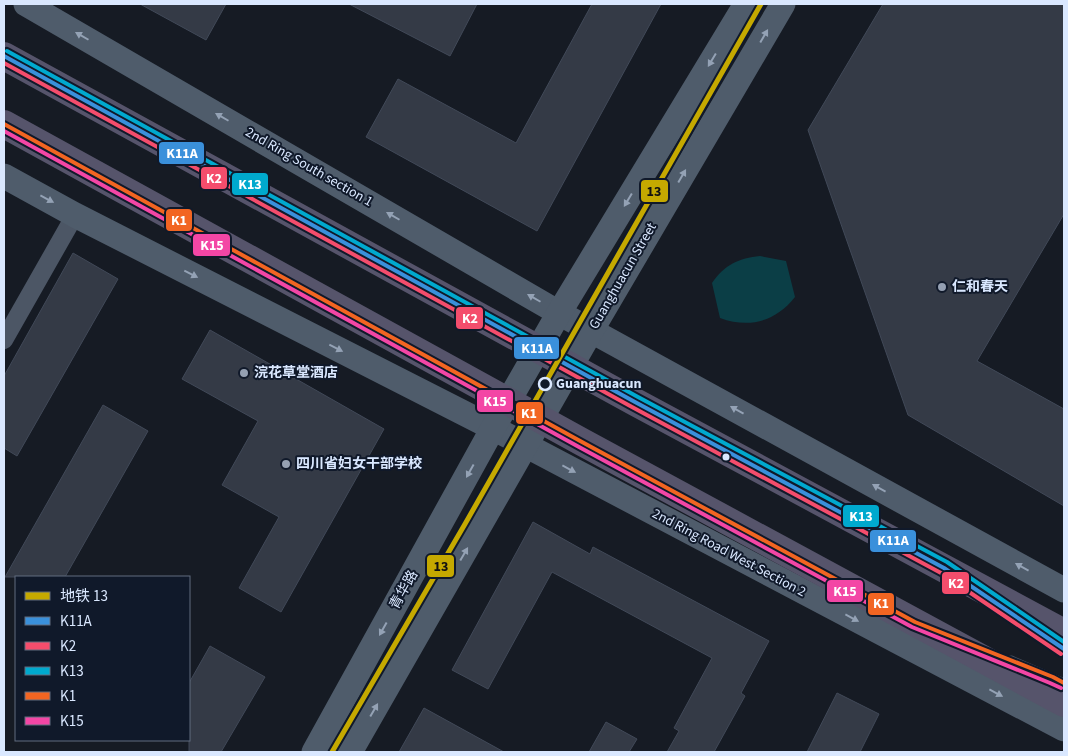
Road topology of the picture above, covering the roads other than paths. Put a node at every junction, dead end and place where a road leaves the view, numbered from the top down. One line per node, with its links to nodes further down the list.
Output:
1 (26, 4): 8 (main road, 2nd Ring South section 1, one-way to 1)
2 (746, 4): 8 (main road, one-way to 8)
3 (783, 4): 9 (main road, Guanghuacun Street, one-way to 3)
4 (4, 56): 13 (highway)
5 (4, 124): 15 (highway)
6 (4, 176): 7 (main road, one-way to 7)
7 (76, 215): 10 (street); 11 (main road, one-way to 11)
8 (560, 313): 9 (main road, 2nd Ring South section 1); 11 (main road)
9 (591, 331): 12 (main road, Guanghuacun Street); 14 (main road, one-way to 9)
10 (4, 340)
11 (493, 428): 12 (main road); 21 (main road, 青华路, one-way to 21)
12 (526, 446): 20 (main road, 2nd Ring Road West Section 2, one-way to 20); 22 (main road, one-way to 12)
13 (944, 568): 16 (highway); 17 (lane)
14 (1064, 590)
15 (915, 622): 18 (lane); 19 (highway)
16 (1064, 633)
17 (1064, 650)
18 (1064, 683)
19 (1064, 703)
20 (1064, 729)
21 (314, 752)
22 (350, 752)

